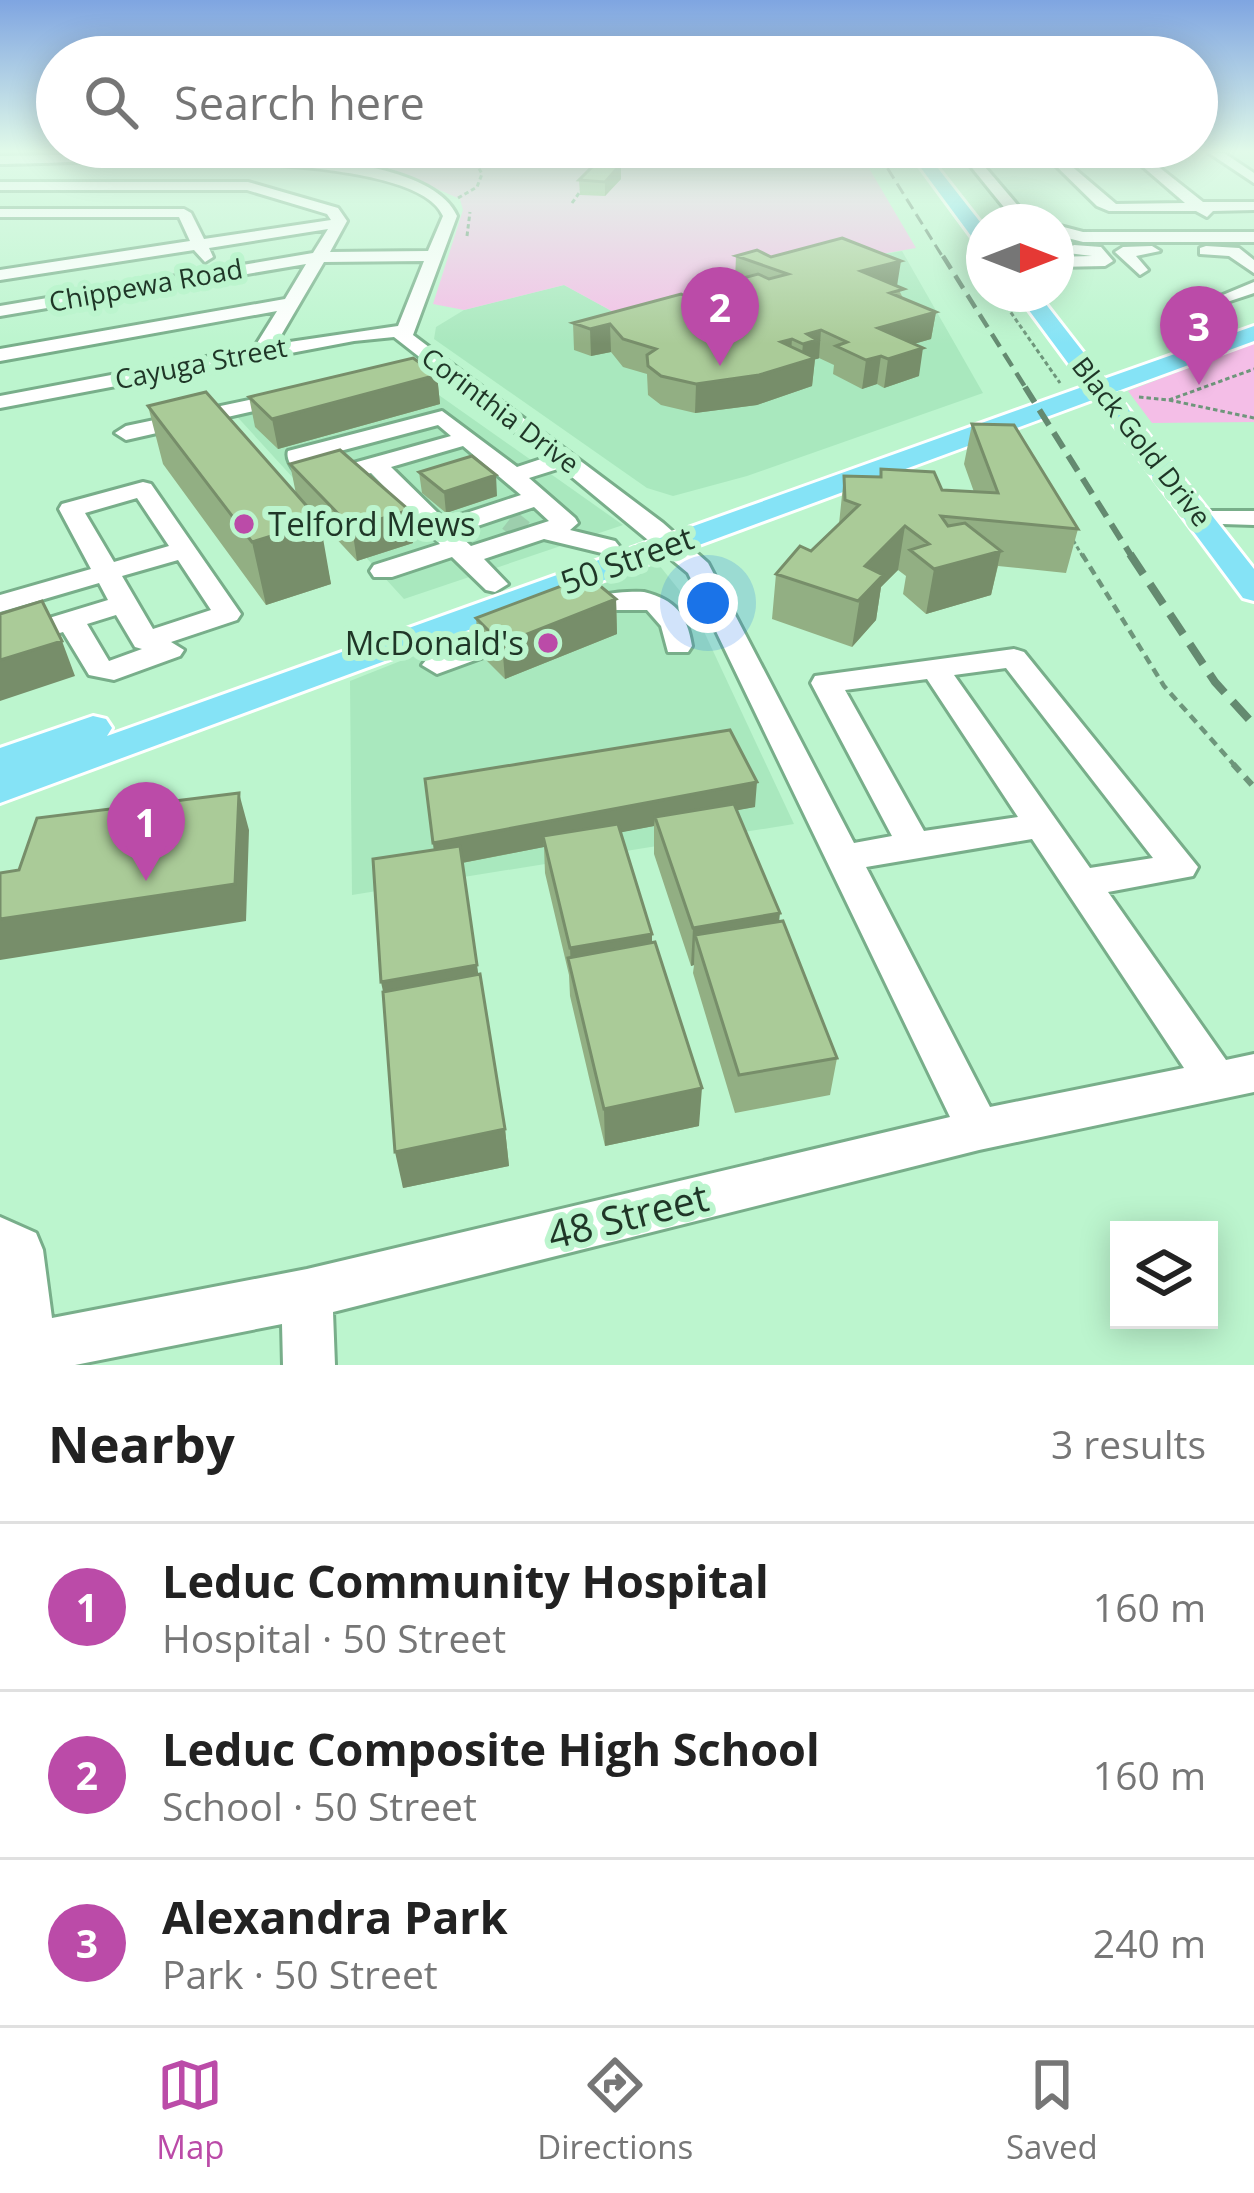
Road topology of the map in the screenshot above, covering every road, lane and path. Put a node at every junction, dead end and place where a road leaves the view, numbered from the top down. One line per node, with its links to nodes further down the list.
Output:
1 (99, 217): 9 (street)
2 (186, 217): 10 (street)
3 (335, 217): 6 (street)
4 (450, 217): 12 (street, Corinthia Drive)
5 (1215, 217): 8 (street)
6 (338, 223): 10 (street); 13 (street)
7 (1074, 235): 8 (street)
8 (1245, 237)
9 (94, 244): 10 (street); 17 (street)
10 (199, 244): 18 (street)
11 (1074, 250): 14 (street)
12 (435, 256): 13 (street, Chippewa Road); 26 (street, Corinthia Drive)
13 (321, 257): 18 (street, Chippewa Road); 21 (street)
14 (1074, 262)
15 (1254, 268): 16 (street)
16 (1140, 270)
17 (0, 275)
18 (214, 275): 22 (street, Chippewa Road)
19 (1254, 287): 20 (street)
20 (1227, 298)
21 (293, 303): 28 (street); 29 (street)
22 (0, 311)
23 (1015, 312): 31 (path)
24 (1041, 312): 31 (main road, Black Gold Drive)
25 (1254, 314): 31 (main road, 50 Street)
26 (404, 331): 28 (street, Cayuga Street); 36 (street, Corinthia Drive)
27 (1254, 332): 31 (main road, 50 Street)
28 (261, 353): 33 (street, Cayuga Street)
29 (0, 355)
30 (1254, 369): 34 (path)
31 (1082, 384): 34 (path); 38 (main road, Black Gold Drive); 38 (main road); 51 (main road, 50 Street)
32 (305, 394): 33 (street)
33 (159, 399): 35 (street, Cayuga Street); 40 (street)
34 (1169, 400): 37 (path)
35 (0, 403)
36 (504, 417): 39 (street); 42 (street, Corinthia Drive)
37 (1254, 418)
38 (1130, 427): 47 (main road, Black Gold Drive)
39 (464, 432): 41 (street); 43 (street); 43 (street)
40 (126, 434)
41 (489, 457): 44 (street); 45 (street)
42 (565, 459): 44 (street); 51 (street, Corinthia Drive)
43 (375, 464): 45 (street)
44 (513, 476): 46 (street)
45 (414, 479): 52 (street)
46 (537, 498): 49 (street); 49 (street)
47 (1200, 518): 48 (street); 57 (main road, Black Gold Drive)
48 (1254, 518)
49 (520, 526): 52 (street); 52 (street); 53 (street)
50 (1066, 528): 68 (path)
51 (663, 536): 53 (main road, 50 Street); 69 (main road, 50 Street); 72 (street, Corinthia Drive)
52 (454, 544): 55 (street); 58 (street)
53 (606, 545): 58 (main road, 50 Street)
54 (184, 550): 56 (street); 56 (street); 61 (street)
55 (383, 571)
56 (108, 572): 59 (street); 60 (street)
57 (1248, 582)
58 (496, 584): 67 (main road, 50 Street)
59 (0, 604)
60 (123, 604): 61 (street); 62 (street)
61 (210, 620): 62 (street)
62 (71, 621): 63 (street)
63 (0, 642)
64 (678, 646): 65 (street)
65 (437, 665)
66 (934, 669): 70 (street); 71 (street); 73 (street)
67 (0, 762)
68 (1254, 788)
69 (0, 789)
70 (1042, 825): 71 (street); 73 (street)
71 (915, 846): 72 (street)
72 (845, 857): 75 (street, Corinthia Drive)
73 (1082, 884): 74 (street)
74 (1235, 1077): 75 (street, 48 Street)
75 (980, 1130): 77 (street, 48 Street)
76 (0, 1241): 78 (street)
77 (307, 1294): 78 (street, 48 Street); 79 (street)
78 (15, 1351)
79 (309, 1365)

